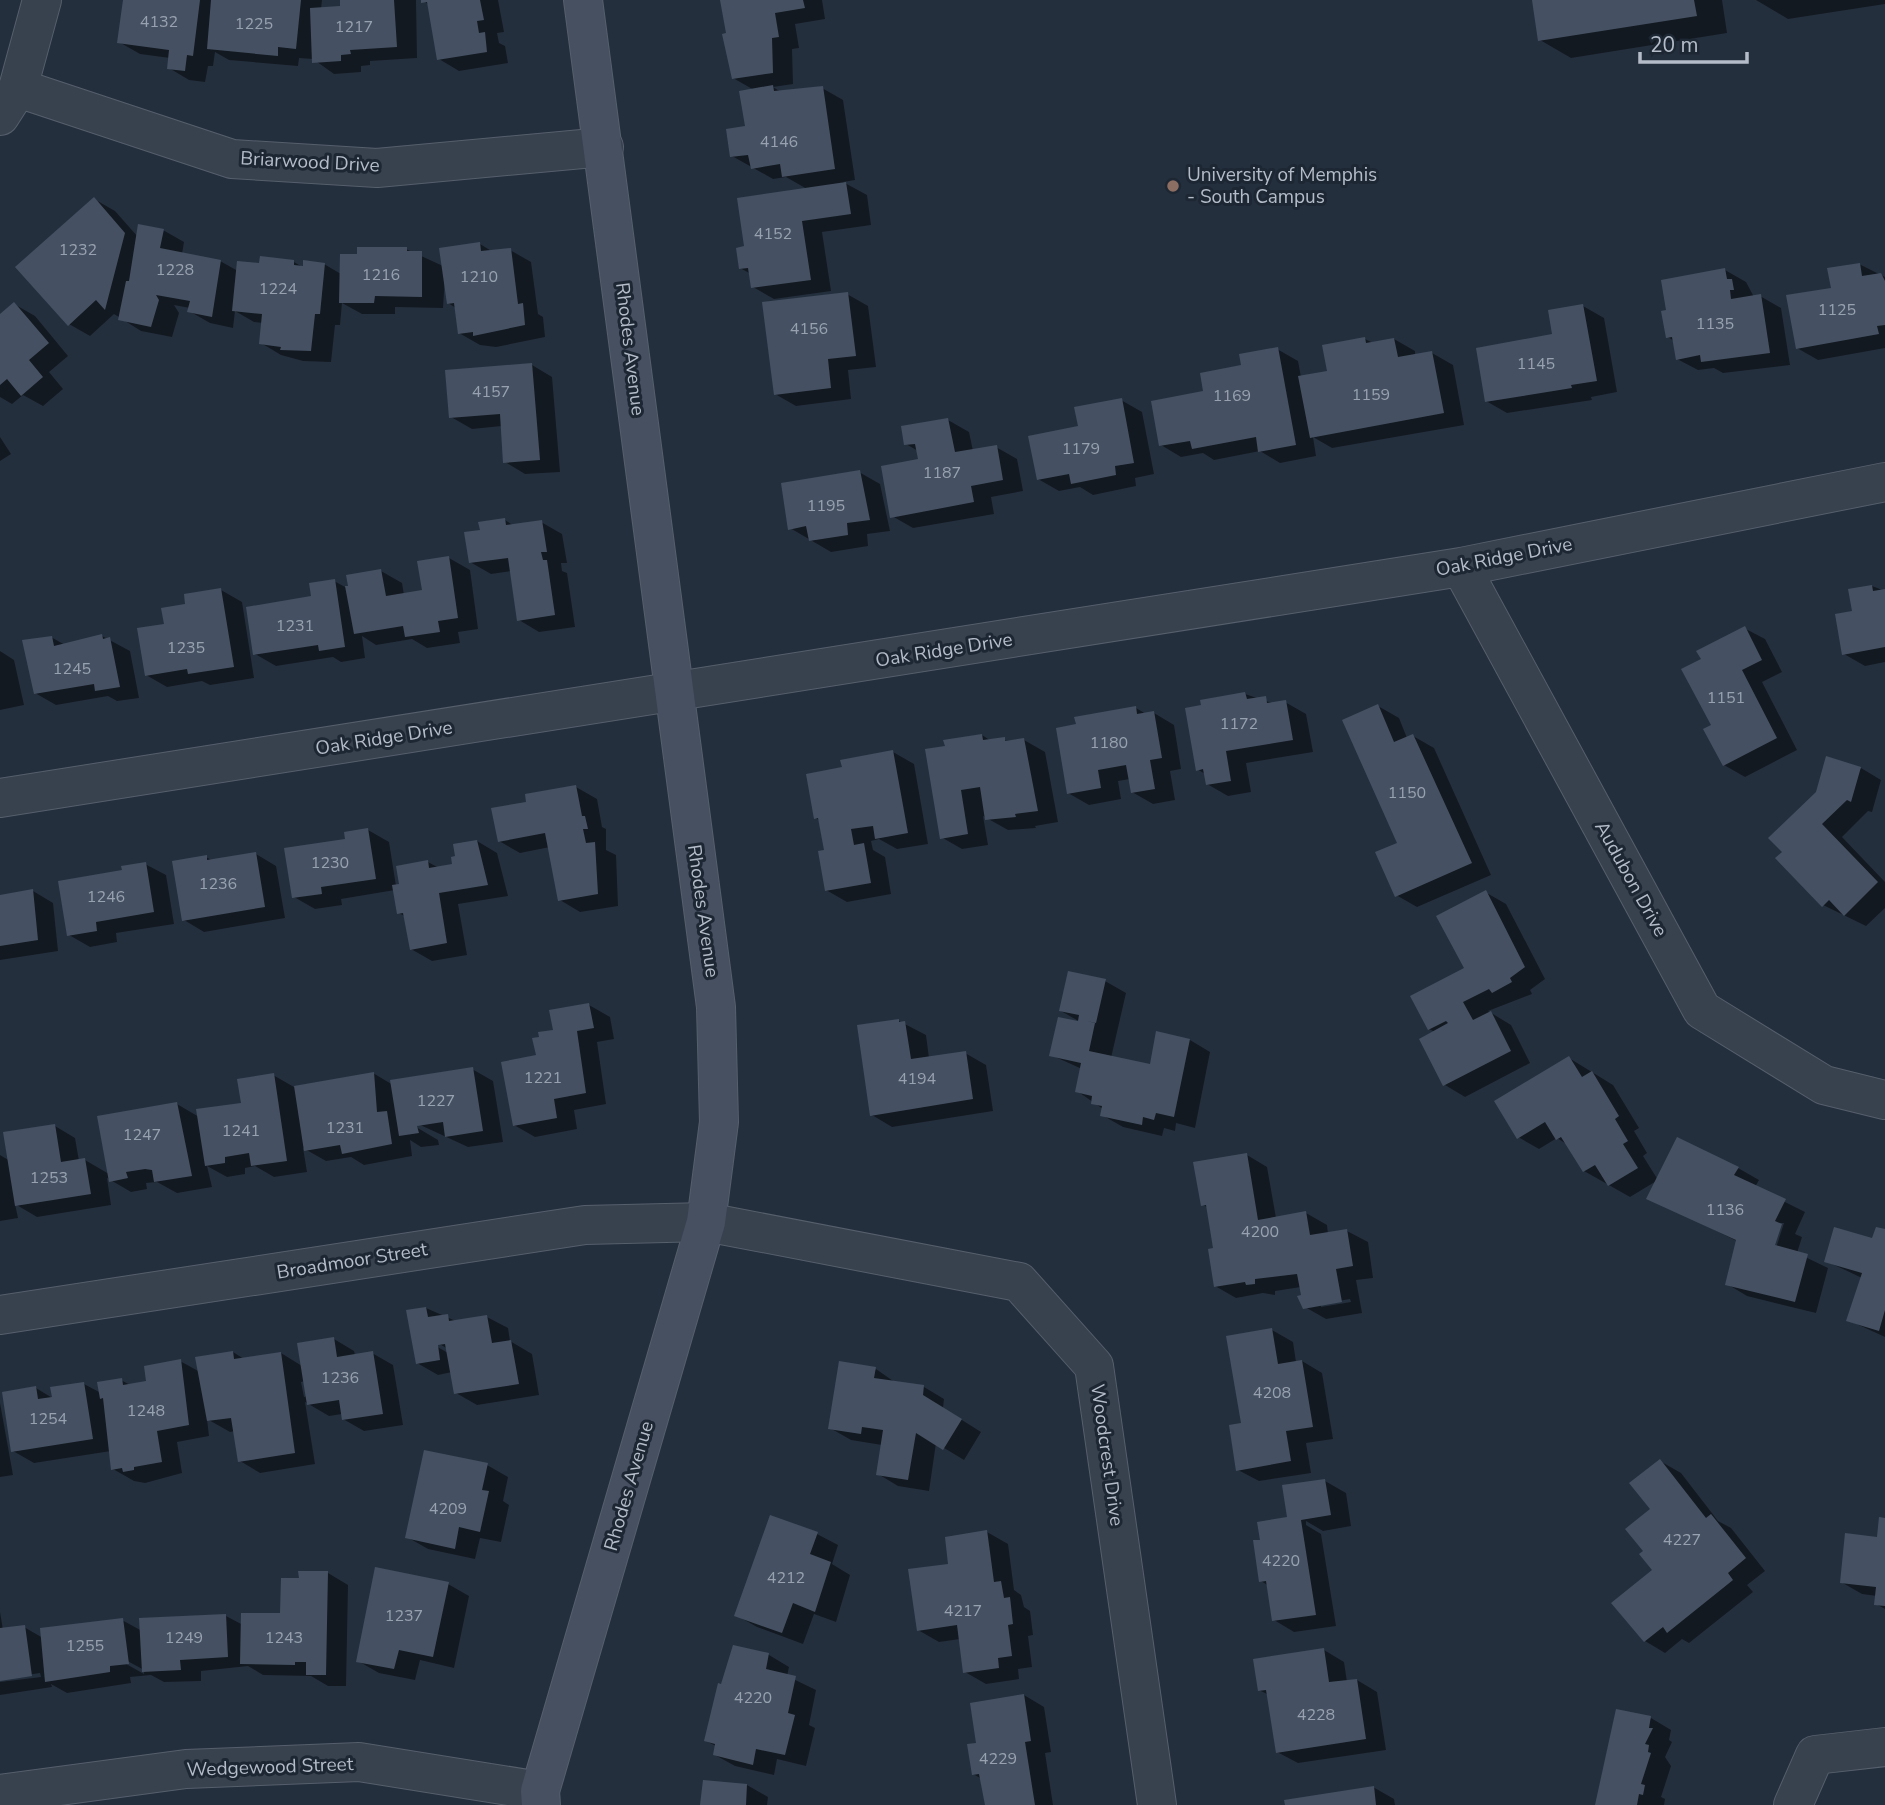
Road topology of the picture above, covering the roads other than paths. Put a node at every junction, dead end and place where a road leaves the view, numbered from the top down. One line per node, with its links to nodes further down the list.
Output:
1 (42, 0): 3 (street)
2 (583, 0): 4 (main road, Rhodes Avenue)
3 (9, 102): 4 (street, Briarwood Drive)
4 (604, 147): 7 (main road, Rhodes Avenue)
5 (1885, 482): 6 (street, Oak Ridge Drive)
6 (1461, 566): 7 (street, Oak Ridge Drive); 9 (street, Audubon Drive)
7 (673, 694): 8 (street, Oak Ridge Drive); 10 (main road, Rhodes Avenue)
8 (0, 797)
9 (1885, 1100)
10 (706, 1222): 11 (street, Broadmoor Street); 14 (main road, Rhodes Avenue); 15 (street, Woodcrest Drive)
11 (0, 1315)
12 (1885, 1747): 16 (street)
13 (0, 1794): 14 (street, Wedgewood Street)
14 (540, 1798)
15 (1157, 1805)
16 (1793, 1805)

